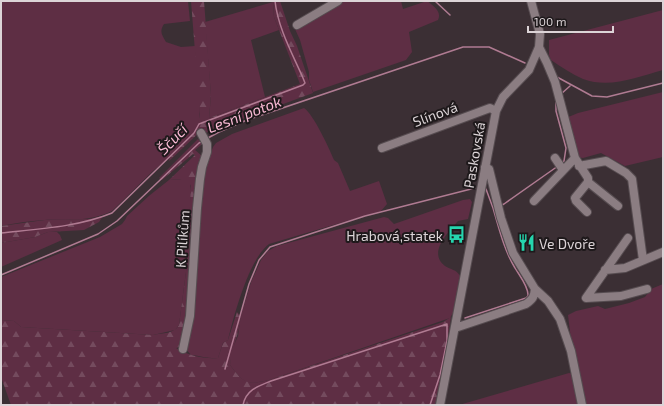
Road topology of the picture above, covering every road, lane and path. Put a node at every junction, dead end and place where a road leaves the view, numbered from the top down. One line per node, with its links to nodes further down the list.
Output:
1 (338, 1): 3 (street)
2 (530, 1): 4 (street, Paskovská)
3 (297, 25)
4 (539, 47): 5 (street, Paskovská); 8 (street)
5 (496, 110): 7 (street, Slínová); 10 (street, Paskovská)
6 (203, 137): 22 (street, K Pilíkům)
7 (382, 148)
8 (574, 158): 9 (street); 12 (street)
9 (579, 166): 11 (street); 17 (street)
10 (485, 167): 19 (street); 21 (street, Paskovská)
11 (588, 182): 13 (street); 14 (street)
12 (534, 201)
13 (618, 206)
14 (587, 212)
15 (628, 238): 18 (street)
16 (663, 252): 17 (street)
17 (643, 260): 18 (street)
18 (605, 270): 20 (street)
19 (535, 289): 21 (street); 24 (street)
20 (647, 289)
21 (455, 328): 23 (street, Paskovská)
22 (183, 349)
23 (440, 405)
24 (582, 405)

